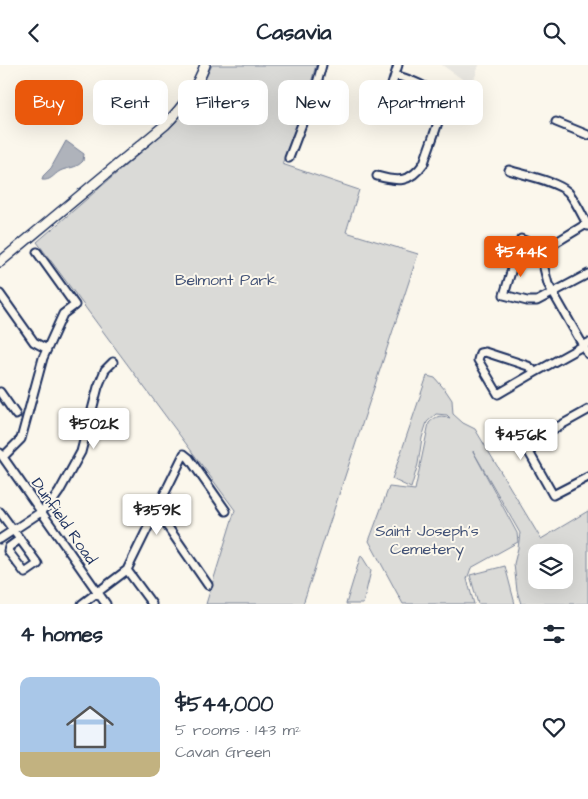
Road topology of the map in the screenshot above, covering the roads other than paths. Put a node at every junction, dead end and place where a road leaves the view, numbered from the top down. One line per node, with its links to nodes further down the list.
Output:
1 (205, 65): 14 (main road)
2 (322, 65): 8 (street)
3 (398, 65): 4 (street)
4 (395, 75): 5 (street); 10 (street)
5 (393, 80)
6 (556, 122): 7 (street)
7 (588, 135)
8 (289, 158)
9 (509, 170): 11 (street)
10 (377, 176)
11 (588, 224): 12 (street)
12 (549, 250): 17 (street); 17 (street)
13 (37, 252): 19 (street)
14 (0, 262)
15 (588, 274): 17 (street)
16 (0, 294): 19 (street)
17 (554, 294): 18 (street)
18 (586, 344): 20 (street); 22 (street)
19 (47, 349): 26 (street)
20 (588, 355)
21 (113, 362): 30 (street)
22 (534, 373): 22 (street)
23 (0, 392): 25 (street)
24 (588, 410): 27 (street)
25 (16, 415)
26 (1, 455): 30 (street, Dunfield Road)
27 (588, 477)
28 (226, 511): 31 (street)
29 (0, 512): 32 (street)
30 (41, 512): 33 (street); 38 (street, Dunfield Road)
31 (156, 512): 36 (street); 37 (street)
32 (3, 521): 33 (street)
33 (14, 530): 34 (street); 35 (street)
34 (0, 539)
35 (20, 539): 35 (street)
36 (127, 570): 38 (street); 41 (street)
37 (208, 585)
38 (97, 592): 39 (street); 40 (street, Dunfield Road)
39 (82, 604)
40 (106, 604)
41 (152, 604)

